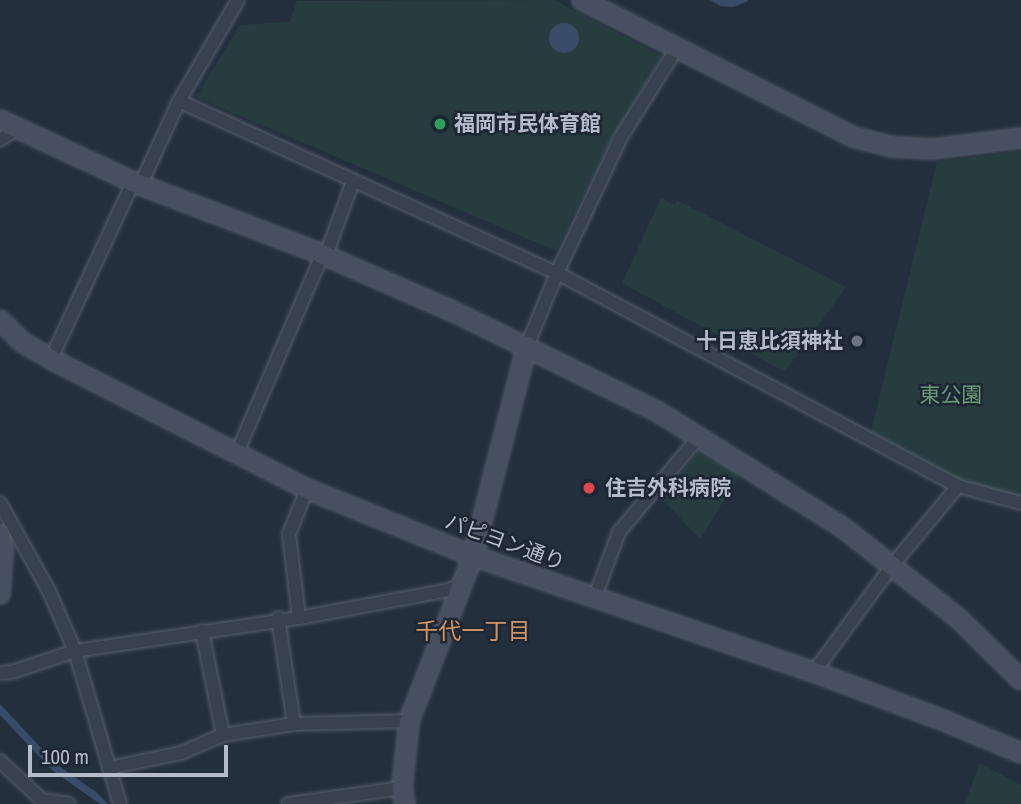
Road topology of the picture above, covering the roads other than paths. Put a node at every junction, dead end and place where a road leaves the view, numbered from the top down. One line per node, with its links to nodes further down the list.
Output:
1 (238, 0): 4 (street)
2 (582, 0): 3 (street)
3 (677, 48): 7 (street); 12 (street)
4 (179, 101): 9 (street); 10 (street)
5 (0, 120): 6 (street)
6 (16, 129): 8 (street); 10 (street)
7 (1021, 138)
8 (0, 140)
9 (353, 181): 11 (street); 12 (street)
10 (137, 183): 11 (street); 15 (street)
11 (324, 255): 14 (street); 17 (street)
12 (557, 273): 14 (street); 18 (street)
13 (0, 320): 15 (street, パピヨン通り)
14 (527, 346): 16 (street); 23 (street)
15 (51, 359): 17 (street, パピヨン通り)
16 (698, 438): 24 (street); 27 (street)
17 (236, 455): 19 (street, パピヨン通り)
18 (958, 485): 21 (street); 24 (street)
19 (307, 489): 23 (street, パピヨン通り); 29 (street)
20 (0, 503): 31 (street)
21 (1021, 503)
22 (0, 535): 26 (street)
23 (472, 556): 25 (street); 27 (street, パピヨン通り)
24 (891, 567): 32 (street); 34 (street)
25 (464, 583): 29 (street); 35 (street)
26 (0, 594)
27 (594, 599): 34 (street, パピヨン通り)
28 (278, 618): 29 (street); 30 (street); 36 (street)
29 (299, 618)
30 (202, 631): 31 (street); 37 (street)
31 (75, 651): 33 (street); 40 (street)
32 (1018, 669)
33 (0, 673)
34 (814, 673): 38 (street, パピヨン通り)
35 (409, 721): 36 (street); 41 (street)
36 (294, 724): 37 (street)
37 (223, 735): 40 (street)
38 (1021, 753)
39 (0, 761): 42 (street)
40 (109, 768): 43 (street)
41 (404, 796): 44 (street)
42 (69, 804)
43 (120, 804)
44 (288, 804)

